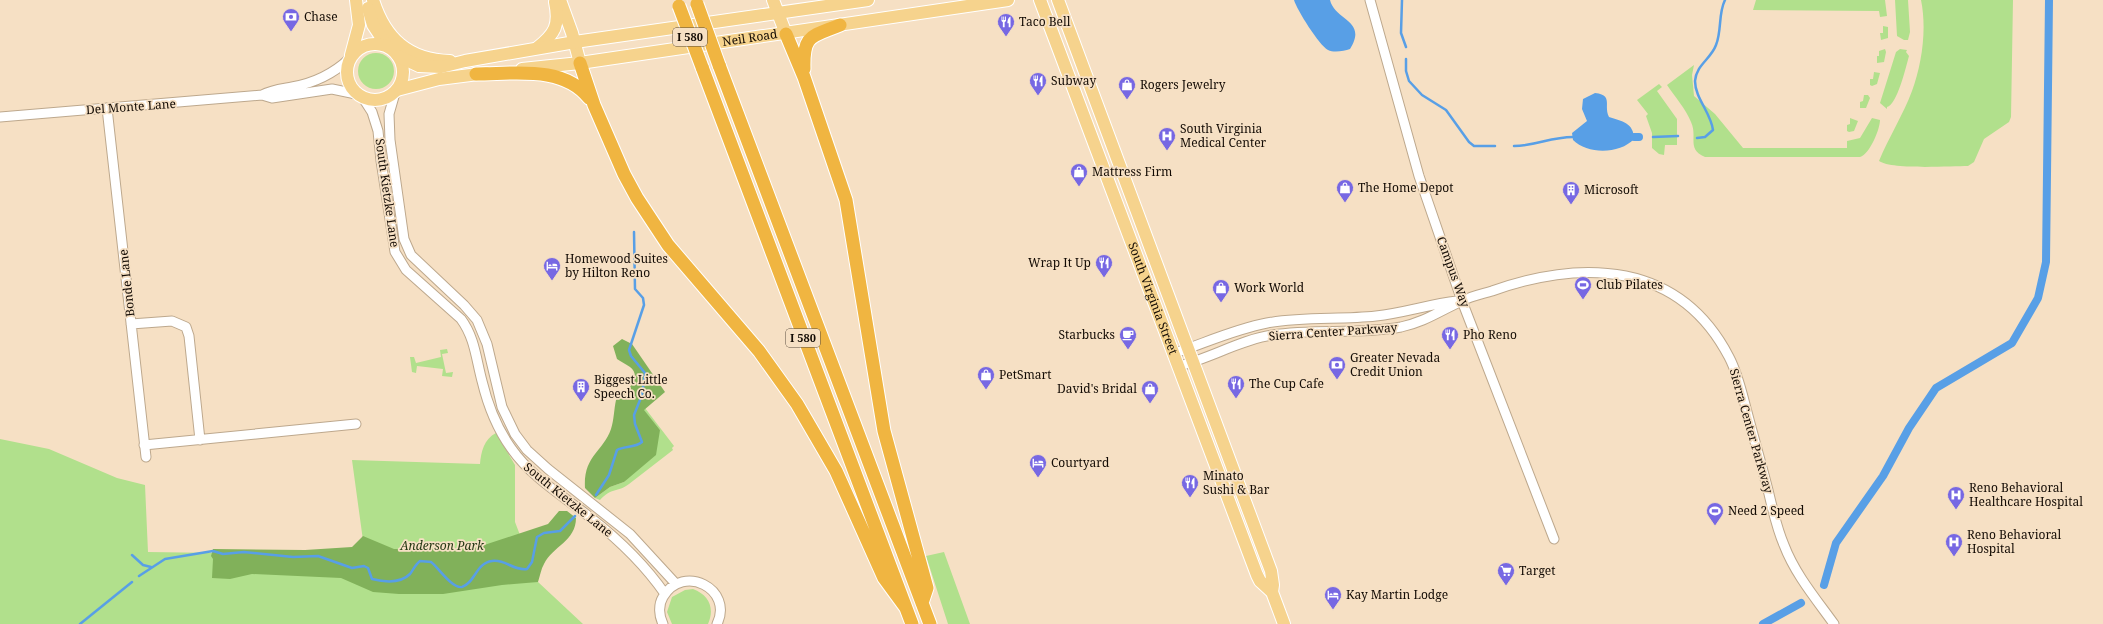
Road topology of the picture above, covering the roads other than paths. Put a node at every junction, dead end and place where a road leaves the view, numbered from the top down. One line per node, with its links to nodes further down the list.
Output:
1 (356, 0): 21 (main road)
2 (366, 0): 18 (main road)
3 (373, 0): 22 (main road)
4 (555, 0): 19 (main road)
5 (560, 0): 17 (main road)
6 (773, 0): 14 (main road)
7 (868, 0): 14 (main road, Neil Road)
8 (1008, 0): 15 (main road, Neil Road)
9 (1040, 0): 35 (main road, South Virginia Street)
10 (1058, 0): 34 (main road, South Virginia Street)
11 (1370, 0): 32 (street, Campus Way)
12 (696, 2): 46 (highway, I 580, bridge)
13 (678, 3): 47 (highway, I 580, bridge)
14 (778, 14): 16 (main road); 17 (main road, Neil Road)
15 (840, 25): 16 (main road, Neil Road); 25 (highway)
16 (786, 34): 23 (main road, Neil Road); 25 (highway)
17 (575, 42): 19 (main road, Neil Road); 23 (main road)
18 (387, 46): 20 (main road); 21 (main road)
19 (536, 48): 22 (main road, Neil Road)
20 (398, 56): 22 (main road, Neil Road); 26 (main road)
21 (350, 58): 27 (street, Del Monte Lane); 28 (main road)
22 (465, 61)
23 (580, 63): 24 (main road, Neil Road); 29 (highway)
24 (476, 74): 26 (main road, Neil Road); 29 (highway)
25 (804, 76): 46 (highway)
26 (396, 92): 28 (main road); 43 (street, South Kietzke Lane)
27 (262, 95): 28 (street, Del Monte Lane); 30 (street, Del Monte Lane)
28 (360, 96): 45 (street, South Kietzke Lane)
29 (594, 105): 47 (highway)
30 (107, 108): 31 (street, Del Monte Lane); 33 (street, Bonde Lane)
31 (0, 117)
32 (1462, 301): 34 (street, Sierra Center Parkway); 36 (street, Sierra Center Parkway); 42 (street, Campus Way); 53 (street, Sierra Center Parkway)
33 (131, 324): 39 (street); 40 (street, Bonde Lane)
34 (1189, 348): 35 (street, Sierra Center Parkway); 36 (main road, South Virginia Street)
35 (1174, 353): 37 (main road, South Virginia Street)
36 (1193, 363): 37 (street, Sierra Center Parkway); 44 (main road, South Virginia Street)
37 (1179, 366): 44 (main road, South Virginia Street)
38 (356, 424): 39 (street)
39 (200, 440): 40 (street)
40 (144, 445): 41 (street, Bonde Lane)
41 (146, 458)
42 (1554, 539)
43 (676, 584): 45 (street); 49 (street)
44 (1272, 592): 52 (main road, South Virginia Street)
45 (665, 594): 48 (street)
46 (922, 603): 51 (highway, I 580)
47 (906, 608): 50 (highway, I 580)
48 (663, 624)
49 (717, 624)
50 (912, 624)
51 (930, 624)
52 (1284, 624)
53 (1834, 624)

